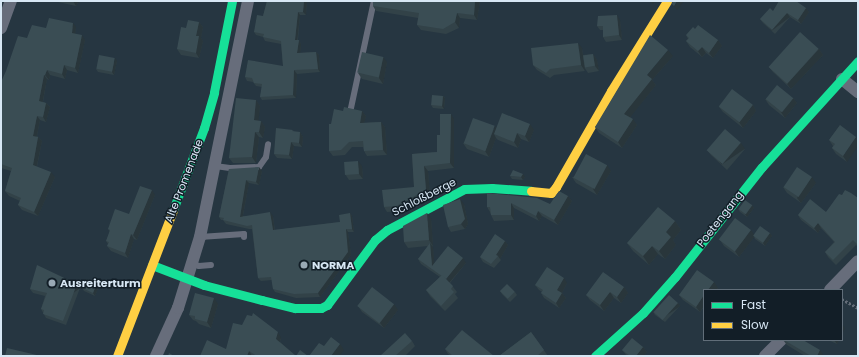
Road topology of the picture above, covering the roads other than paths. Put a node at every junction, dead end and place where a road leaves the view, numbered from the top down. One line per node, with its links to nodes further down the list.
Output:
1 (11, 1): 6 (street)
2 (232, 1): 17 (street, Alte Promenade)
3 (248, 1): 12 (street, Alte Promenade)
4 (374, 1): 10 (lane)
5 (667, 1): 19 (street, Schloßberge)
6 (1, 28)
7 (858, 61): 8 (street, Poetengang)
8 (842, 79): 9 (street); 24 (street, Poetengang)
9 (858, 92)
10 (351, 108)
11 (268, 144): 12 (lane)
12 (215, 166): 13 (street, Alte Promenade)
13 (200, 237): 14 (lane); 16 (street, Alte Promenade)
14 (244, 237)
15 (858, 261): 20 (street)
16 (193, 264): 18 (lane); 19 (street, Alte Promenade)
17 (152, 265): 19 (street, Schloßberge); 22 (street, Alte Promenade)
18 (211, 265)
19 (188, 279): 23 (street, Alte Promenade)
20 (831, 289)
21 (780, 341): 25 (street)
22 (116, 356)
23 (156, 356)
24 (595, 356)
25 (765, 356)

